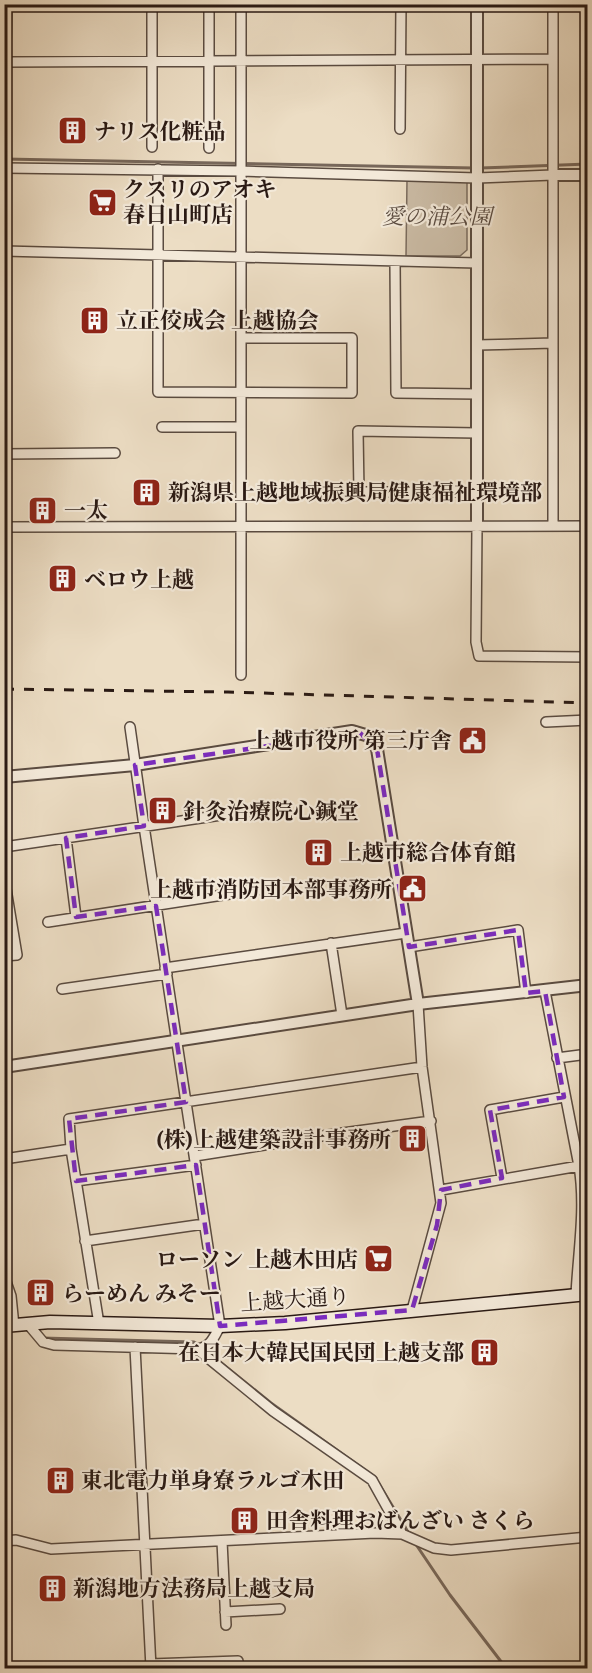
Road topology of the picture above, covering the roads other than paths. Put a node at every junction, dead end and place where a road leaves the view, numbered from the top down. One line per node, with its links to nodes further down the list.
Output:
1 (5, 4): 14 (main road)
2 (152, 4): 11 (street)
3 (208, 4): 12 (street)
4 (241, 4): 13 (street)
5 (401, 4): 9 (street)
6 (477, 4): 10 (street)
7 (553, 4): 8 (street)
8 (553, 59): 10 (street); 22 (street)
9 (400, 60): 10 (street); 13 (street); 16 (street)
10 (477, 60): 24 (street)
11 (152, 61): 12 (street); 14 (street); 17 (street)
12 (208, 61): 13 (street); 18 (street)
13 (241, 61): 21 (street)
14 (5, 62): 15 (main road)
15 (4, 76)
16 (400, 129)
17 (152, 147)
18 (208, 148)
19 (4, 168): 20 (street)
20 (158, 170): 21 (street); 26 (street)
21 (241, 171): 24 (street); 27 (street)
22 (553, 175): 23 (street); 24 (street); 31 (street)
23 (588, 175)
24 (477, 178): 29 (street)
25 (4, 251): 26 (street)
26 (157, 254): 27 (street); 33 (street)
27 (241, 256): 28 (street); 30 (street)
28 (395, 262): 29 (street); 34 (street)
29 (477, 263): 32 (street)
30 (241, 338): 33 (street); 33 (street)
31 (553, 343): 32 (street); 42 (street)
32 (477, 345): 34 (street)
33 (241, 393): 36 (street)
34 (477, 394): 37 (street)
35 (162, 427): 36 (street)
36 (241, 427): 45 (street)
37 (477, 433): 40 (street); 40 (street)
38 (115, 453): 39 (street)
39 (4, 454)
40 (477, 492): 41 (street)
41 (477, 526): 42 (street); 45 (street); 46 (street)
42 (553, 526): 43 (street)
43 (588, 526)
44 (4, 527): 45 (street)
45 (241, 527): 47 (street)
46 (588, 657)
47 (241, 675)
48 (588, 720): 49 (street)
49 (546, 722)
50 (130, 727): 51 (street)
51 (135, 765): 52 (street); 54 (street); 62 (street)
52 (4, 777)
53 (263, 809): 54 (street)
54 (144, 826): 55 (street); 59 (street)
55 (66, 838): 56 (street); 60 (street)
56 (4, 847)
57 (4, 877): 65 (street)
58 (275, 887): 59 (street)
59 (156, 906): 60 (street); 66 (street)
60 (76, 918): 61 (street)
61 (48, 922)
62 (406, 933): 63 (street); 64 (street)
63 (332, 943): 66 (street); 72 (street)
64 (409, 947): 70 (street); 71 (street)
65 (4, 956)
66 (166, 971): 68 (street); 73 (street)
67 (588, 985): 69 (street)
68 (62, 989)
69 (546, 991): 70 (street); 75 (street)
70 (526, 993): 71 (street)
71 (418, 1004): 72 (street); 77 (street)
72 (342, 1015): 73 (street)
73 (177, 1039): 76 (street); 79 (street)
74 (588, 1054): 75 (street)
75 (557, 1058): 78 (street)
76 (4, 1067)
77 (422, 1067): 79 (street); 80 (street)
78 (564, 1097): 84 (street); 85 (street)
79 (186, 1102): 81 (street); 83 (street)
80 (431, 1121): 83 (street); 87 (street)
81 (71, 1149): 82 (street); 86 (street)
82 (4, 1159)
83 (196, 1161): 86 (street); 88 (street)
84 (579, 1166): 85 (street); 91 (street)
85 (502, 1178): 87 (street)
86 (76, 1180): 89 (street)
87 (441, 1190): 92 (street)
88 (204, 1224): 89 (street); 96 (street)
89 (85, 1241): 94 (street)
90 (4, 1276): 95 (street)
91 (582, 1295): 92 (main road, 上越大通り)
92 (412, 1310): 96 (main road, 上越大通り)
93 (27, 1323): 94 (main road, 上越大通り); 95 (main road, 上越大通り); 97 (street)
94 (99, 1324): 96 (main road, 上越大通り)
95 (9, 1326)
96 (220, 1326): 98 (street)
97 (135, 1347): 98 (street); 103 (street)
98 (197, 1349): 99 (street)
99 (402, 1534): 100 (street); 102 (street)
100 (588, 1537)
101 (4, 1541): 103 (street)
102 (222, 1541): 103 (street); 105 (street)
103 (144, 1546): 108 (street)
104 (280, 1609): 105 (street)
105 (225, 1612): 106 (street)
106 (226, 1626)
107 (183, 1665): 108 (street); 109 (street)
108 (151, 1666)
109 (238, 1668)

